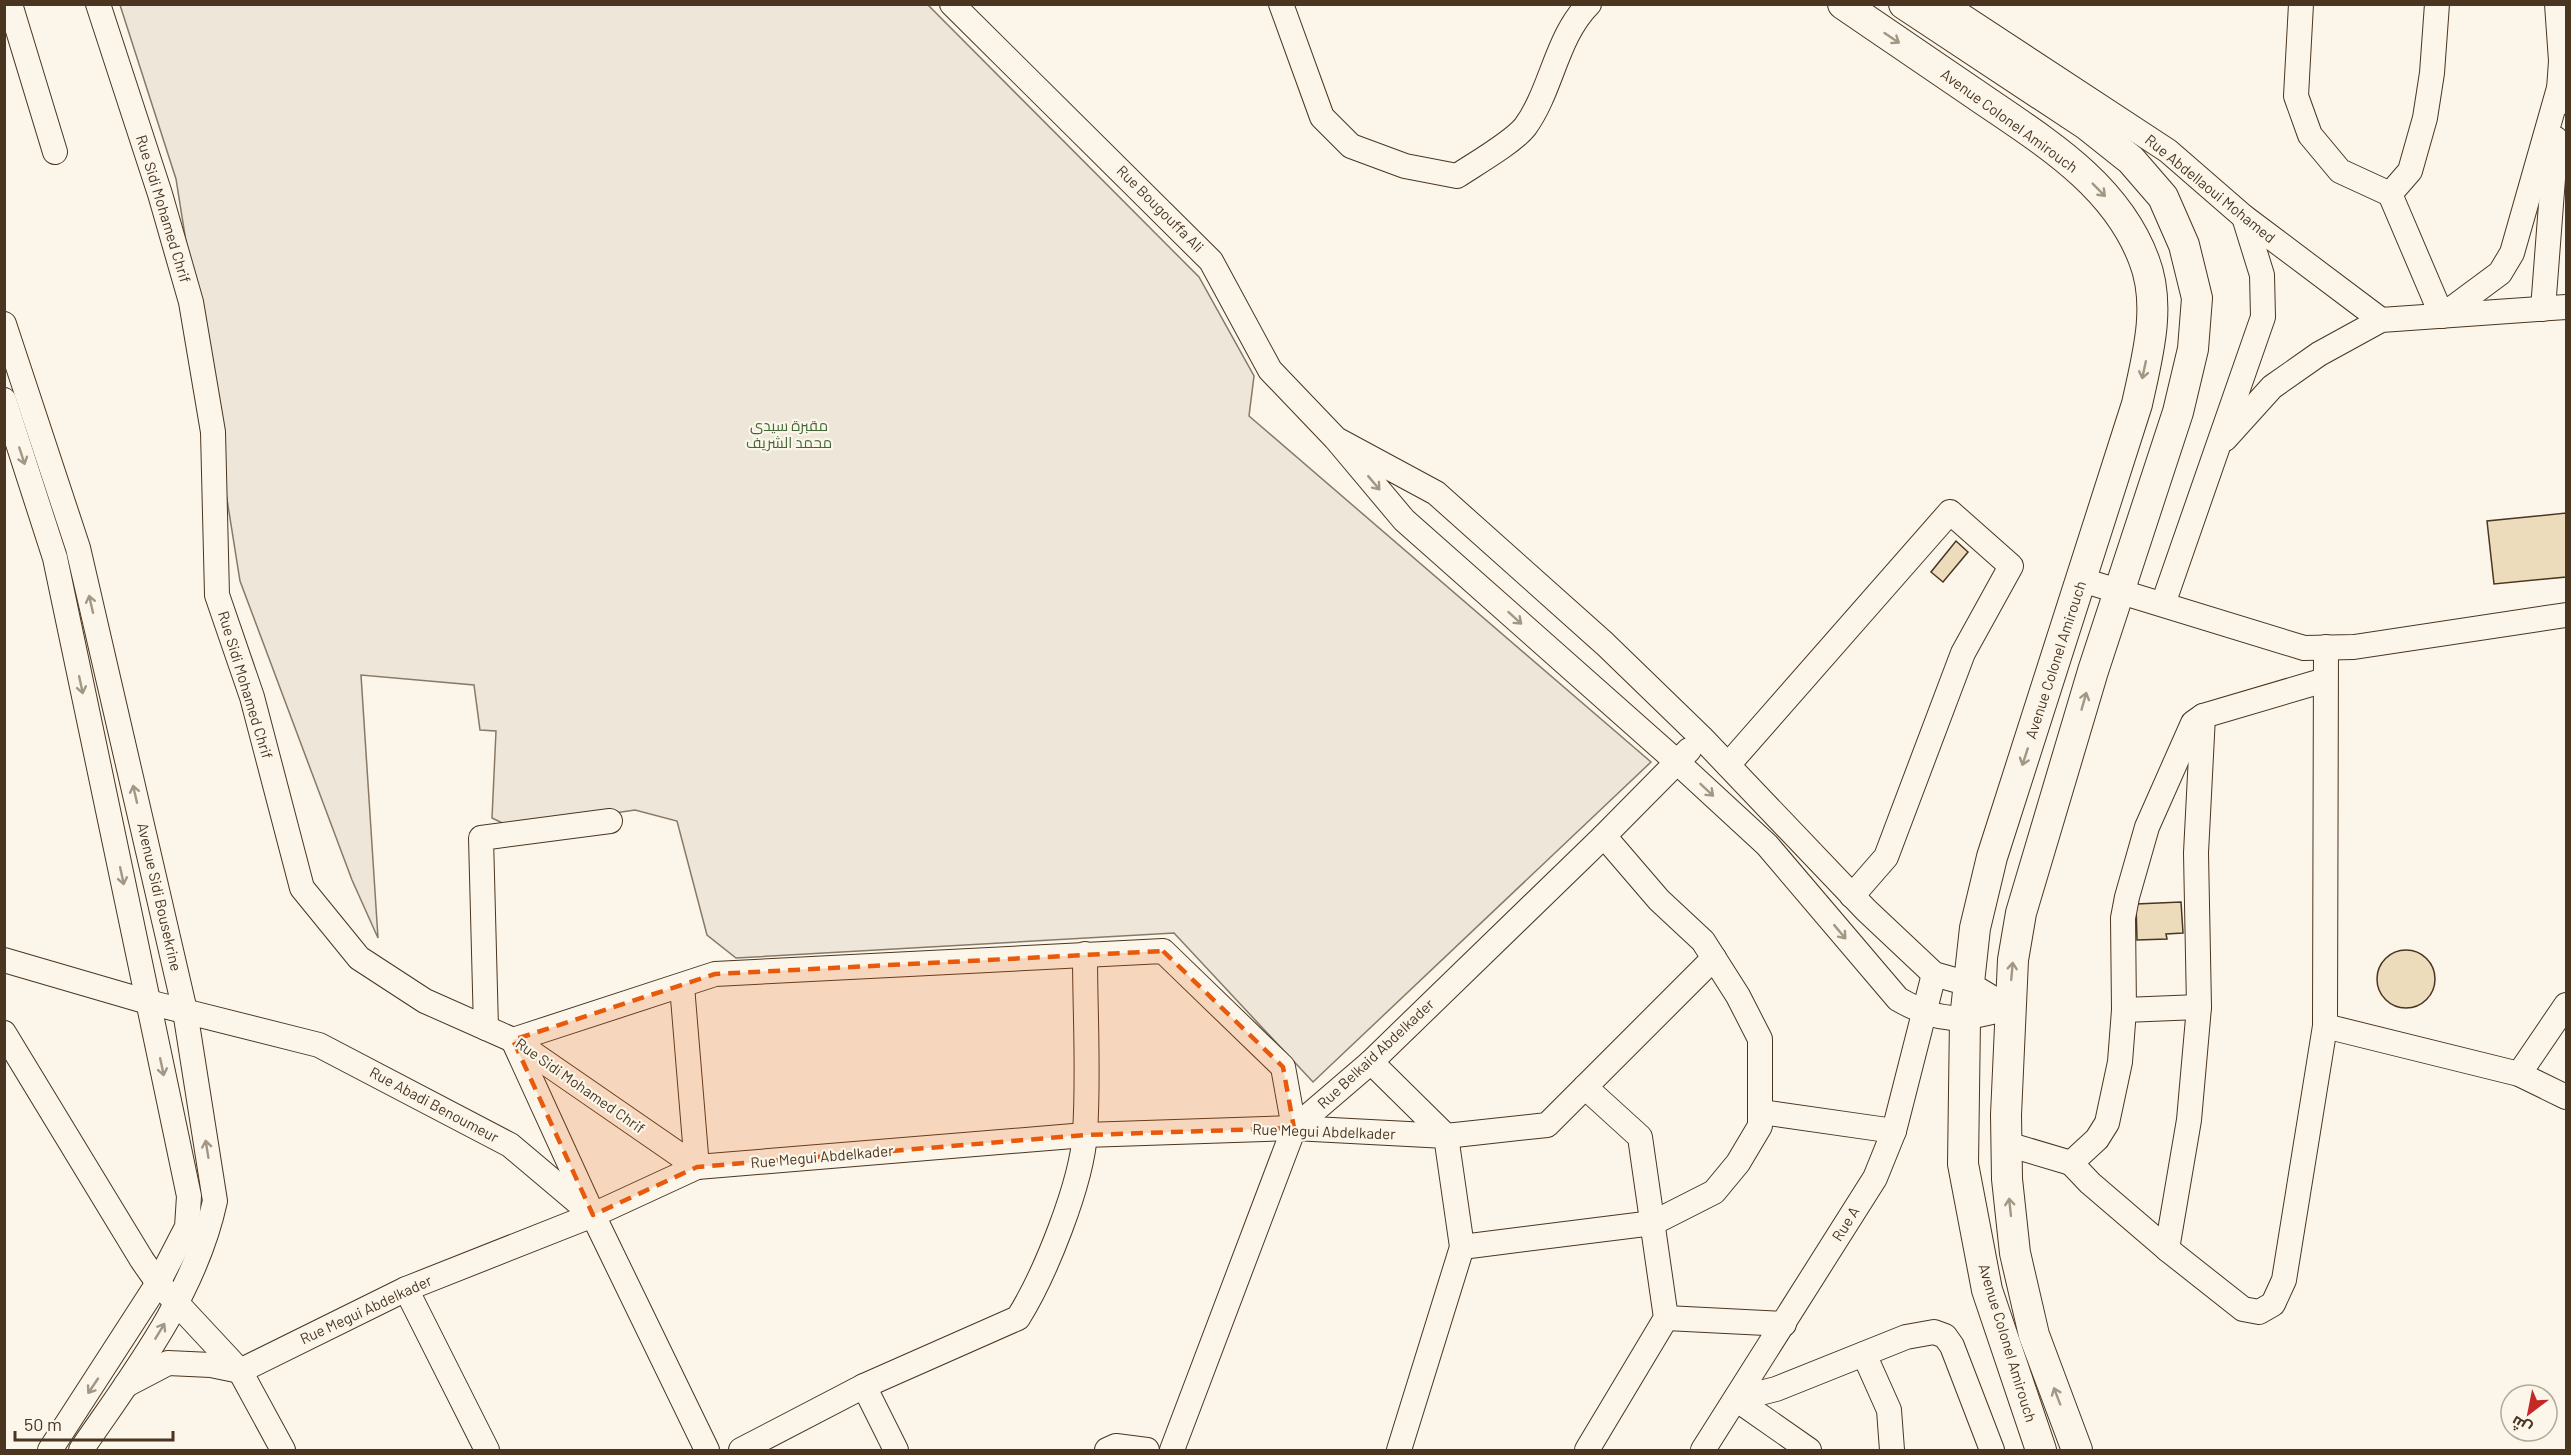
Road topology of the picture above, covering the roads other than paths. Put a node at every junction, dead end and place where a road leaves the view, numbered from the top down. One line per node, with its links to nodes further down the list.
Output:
1 (10, 4): 13 (street)
2 (98, 4): 51 (street, Rue Sidi Mohamed Chrif)
3 (952, 4): 21 (street, Rue Bougouffa Ali)
4 (1281, 4): 5 (street)
5 (1589, 4)
6 (1843, 4): 23 (main road, Avenue Colonel Amirouch, one-way to 23)
7 (1904, 4): 24 (main road, Avenue Colonel Amirouch)
8 (1944, 4): 15 (street, Rue Abdellaoui Mohamed)
9 (2301, 4): 14 (street)
10 (2437, 4): 14 (street)
11 (2557, 4): 12 (street)
12 (2559, 87): 16 (street); 17 (street)
13 (55, 152)
14 (2390, 194): 17 (street)
15 (2244, 217): 18 (street, Rue Abdellaoui Mohamed); 22 (street)
16 (2555, 308): 17 (street)
17 (2442, 316): 18 (street)
18 (2381, 320): 22 (street)
19 (4, 324): 47 (street, Avenue Sidi Bousekrine, one-way to 19)
20 (4, 400): 42 (street, Avenue Sidi Bousekrine, one-way to 42)
21 (1336, 439): 30 (street); 31 (street, one-way to 31)
22 (2216, 450): 25 (street)
23 (2082, 580): 24 (street); 40 (main road, Avenue Colonel Amirouch, one-way to 40)
24 (2118, 591): 25 (street); 45 (main road, Avenue Colonel Amirouch, one-way to 24)
25 (2163, 604): 27 (street)
26 (2566, 615): 27 (street)
27 (2326, 647): 28 (street)
28 (2325, 680): 29 (street); 50 (street)
29 (2203, 716): 44 (street); 46 (street)
30 (1701, 737): 31 (street, Rue Belkaid Abdelkader); 32 (street)
31 (1677, 762): 34 (street, Rue Belkaid Abdelkader); 48 (street, one-way to 48)
32 (1728, 765): 35 (street); 35 (street)
33 (610, 821): 51 (street)
34 (1604, 836): 37 (street); 54 (street, Rue Belkaid Abdelkader)
35 (1852, 896): 39 (street)
36 (1085, 954): 41 (street); 59 (street); 61 (street)
37 (1714, 958): 56 (street, Rue Megui Abdelkader); 58 (street)
38 (4, 960): 42 (street, Rue Abadi Benoumeur)
39 (1934, 974): 40 (street); 48 (street, Rue A)
40 (1969, 984): 45 (street); 49 (main road, Avenue Colonel Amirouch)
41 (682, 986): 53 (street); 65 (street)
42 (148, 1002): 47 (street, Rue Abadi Benoumeur); 70 (street, Avenue Sidi Bousekrine, one-way to 70)
43 (2566, 1005): 55 (street)
44 (2199, 1007): 46 (street); 69 (street)
45 (2009, 1008): 49 (street); 63 (main road, Avenue Colonel Amirouch)
46 (2124, 1010): 64 (street)
47 (185, 1011): 66 (street, Rue Abadi Benoumeur); 72 (street, Avenue Sidi Bousekrine, one-way to 47)
48 (1926, 1015): 49 (street); 60 (street, Rue A)
49 (1965, 1019): 96 (main road, Avenue Colonel Amirouch)
50 (2325, 1026): 55 (street); 69 (street)
51 (486, 1028): 53 (street, Rue Sidi Mohamed Chrif)
52 (4, 1033): 70 (street)
53 (513, 1040): 65 (street, Rue Sidi Mohamed Chrif); 66 (street)
54 (1371, 1062): 59 (street, Rue Belkaid Abdelkader); 62 (street)
55 (2518, 1074): 57 (street)
56 (1585, 1088): 62 (street, Rue Megui Abdelkader); 67 (street)
57 (2566, 1097)
58 (1761, 1112): 60 (street); 67 (street)
59 (1294, 1128): 61 (street, Rue Megui Abdelkader); 62 (street, Rue Megui Abdelkader); 90 (street, Rue Belkaid Abdelkader)
60 (1894, 1131): 74 (street, Rue A)
61 (1085, 1135): 65 (street, Rue Megui Abdelkader); 78 (street)
62 (1446, 1136): 68 (street)
63 (2007, 1144): 64 (street); 97 (main road, Avenue Colonel Amirouch, one-way to 63)
64 (2071, 1163): 69 (street)
65 (697, 1167): 66 (street, Rue Megui Abdelkader)
66 (593, 1215): 71 (street, Rue Megui Abdelkader); 85 (street, Rue Abadi Benoumeur)
67 (1653, 1223): 68 (street); 73 (street)
68 (1462, 1247): 91 (street)
69 (2167, 1249)
70 (158, 1282): 72 (street); 81 (street, Avenue Sidi Bousekrine, one-way to 81)
71 (406, 1289): 76 (street, Rue Megui Abdelkader); 84 (street)
72 (177, 1302): 76 (street); 77 (street, Avenue Sidi Bousekrine, one-way to 72)
73 (1666, 1318): 74 (street); 92 (street)
74 (1784, 1324): 79 (street, Rue A)
75 (1864, 1354): 79 (street); 80 (street); 95 (street)
76 (240, 1371): 77 (street); 83 (street)
77 (126, 1385): 82 (street, Avenue Sidi Bousekrine)
78 (864, 1386): 86 (street); 87 (street)
79 (1736, 1399): 93 (street, Rue A); 94 (street)
80 (1888, 1448)
81 (50, 1450)
82 (81, 1450)
83 (283, 1450)
84 (487, 1450)
85 (707, 1450)
86 (741, 1450)
87 (896, 1450)
88 (1107, 1450): 89 (street)
89 (1148, 1450)
90 (1172, 1450)
91 (1399, 1450)
92 (1587, 1450)
93 (1703, 1450)
94 (1809, 1450)
95 (1992, 1450)
96 (2041, 1450)
97 (2077, 1450)

